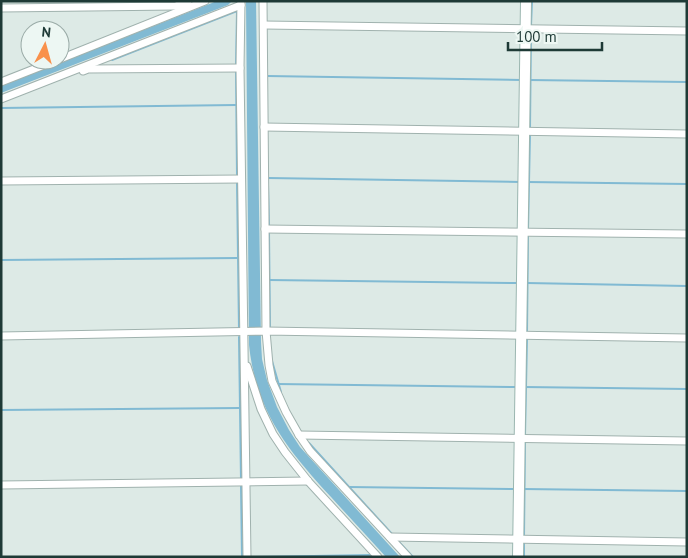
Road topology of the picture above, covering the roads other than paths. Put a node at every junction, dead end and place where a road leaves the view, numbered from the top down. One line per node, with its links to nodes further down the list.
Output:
1 (188, 1): 6 (street)
2 (205, 1): 10 (street)
3 (263, 1): 7 (street)
4 (526, 1): 8 (street)
5 (241, 2): 11 (street); 14 (street)
6 (1, 8)
7 (264, 25): 8 (street); 15 (street)
8 (526, 29): 9 (street); 16 (street)
9 (687, 31)
10 (70, 54)
11 (240, 68): 14 (street); 18 (street)
12 (31, 70): 13 (street)
13 (1, 82)
14 (1, 100)
15 (264, 127): 16 (street); 20 (street)
16 (524, 131): 17 (street); 21 (street)
17 (687, 134)
18 (242, 179): 19 (street); 24 (street)
19 (1, 181)
20 (265, 229): 21 (street); 23 (street)
21 (523, 232): 22 (street); 25 (street)
22 (687, 234)
23 (265, 331): 24 (street); 25 (street); 29 (street)
24 (245, 333): 26 (street); 28 (street)
25 (521, 335): 27 (street); 30 (street)
26 (1, 336)
27 (687, 338)
28 (245, 358): 32 (street); 33 (street)
29 (299, 435): 30 (street); 35 (street)
30 (520, 438): 31 (street); 36 (street)
31 (687, 441)
32 (308, 481): 33 (street); 39 (street)
33 (246, 482): 34 (street); 38 (street)
34 (1, 485)
35 (390, 537): 36 (street); 40 (street)
36 (518, 539): 37 (street); 41 (street)
37 (687, 542)
38 (246, 557)
39 (378, 557)
40 (408, 557)
41 (518, 557)

